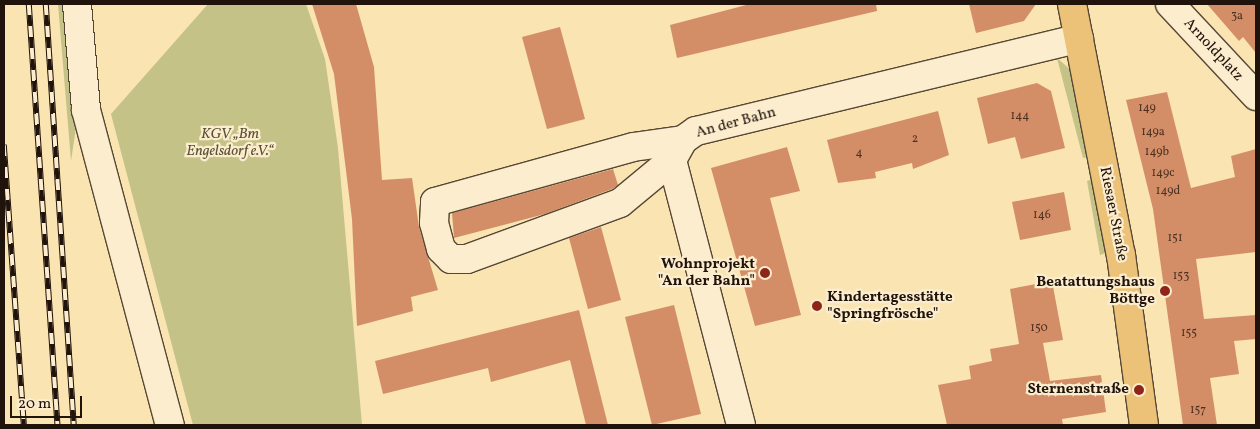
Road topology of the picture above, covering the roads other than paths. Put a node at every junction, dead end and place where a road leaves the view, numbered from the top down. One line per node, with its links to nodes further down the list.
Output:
1 (77, 4): 7 (street)
2 (1072, 4): 4 (main road, Riesaer Straße)
3 (1170, 4): 5 (street, Arnoldplatz)
4 (1079, 38): 6 (street, An der Bahn); 9 (main road, Riesaer Straße)
5 (1256, 96)
6 (677, 150): 6 (street); 8 (street)
7 (170, 425)
8 (741, 425)
9 (1144, 425)

